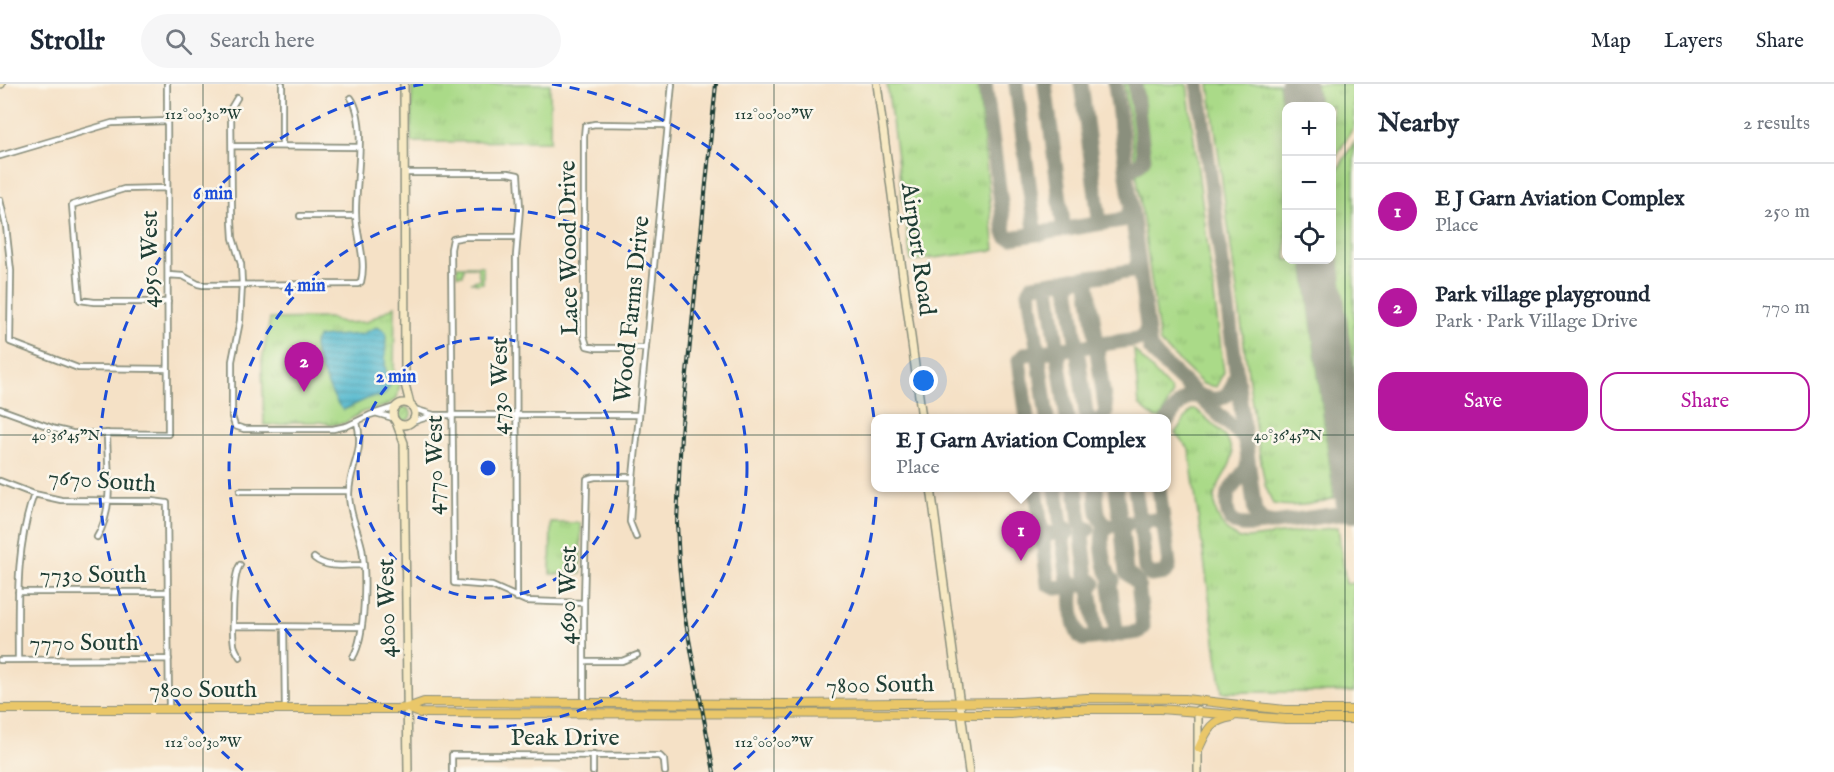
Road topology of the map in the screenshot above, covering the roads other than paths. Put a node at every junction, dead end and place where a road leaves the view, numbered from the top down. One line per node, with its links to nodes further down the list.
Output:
1 (167, 84): 8 (street, 4950 West)
2 (282, 84): 11 (street)
3 (404, 84): 14 (main road, 4800 West)
4 (672, 84): 9 (street, Wood Farms Drive)
5 (878, 84): 33 (main road, Airport Road)
6 (237, 98): 10 (street)
7 (351, 98): 12 (street)
8 (167, 122): 13 (street); 15 (street, 4950 West)
9 (668, 125): 23 (street, Wood Farms Drive); 23 (street, Lace Wood Drive)
10 (232, 146): 11 (street); 21 (street)
11 (282, 146): 12 (street)
12 (359, 147): 18 (street)
13 (0, 156)
14 (405, 173): 19 (street, 4730 West); 25 (main road, 4800 West)
15 (167, 188): 20 (street, 4950 West); 22 (street)
16 (0, 200): 24 (street)
17 (300, 216): 18 (street)
18 (356, 216): 21 (street)
19 (517, 237): 31 (street, 4770 West); 32 (street, 4730 West)
20 (168, 275): 21 (street); 22 (street, 4950 West)
21 (242, 285): 36 (street)
22 (168, 302): 24 (street, 4950 West)
23 (646, 348): 34 (street, Wood Farms Drive)
24 (168, 369): 38 (street, 4950 West)
25 (405, 384): 26 (main road, 4800 West); 27 (main road, 4800 West)
26 (396, 406): 27 (main road); 29 (street); 35 (main road, 4800 West)
27 (412, 407): 30 (street); 37 (main road, 4800 West)
28 (0, 409): 38 (street)
29 (375, 413): 35 (street); 36 (street)
30 (434, 414): 31 (street); 37 (street)
31 (452, 414): 32 (street); 54 (street, 4770 West)
32 (517, 414): 34 (street); 54 (street, 4730 West)
33 (921, 414)
34 (639, 415): 40 (street, Wood Farms Drive)
35 (395, 420): 37 (main road); 39 (main road, 4800 West)
36 (357, 422): 43 (street)
37 (411, 422): 39 (main road, 4800 West)
38 (107, 434): 46 (street)
39 (404, 443): 69 (main road, 4800 West)
40 (633, 477): 48 (street, Wood Farms Drive); 55 (street, 4690 West)
41 (0, 481): 45 (street, 7670 South)
42 (240, 491): 43 (street)
43 (349, 491): 51 (street)
44 (932, 492): 67 (main road)
45 (34, 494): 46 (street, 7670 South); 52 (street)
46 (108, 501): 47 (street); 53 (street, 7670 South)
47 (97, 537)
48 (636, 537)
49 (314, 558): 51 (street)
50 (240, 565): 56 (street)
51 (363, 565): 58 (street)
52 (18, 592): 53 (street, 7730 South); 63 (street)
53 (168, 592): 64 (street)
54 (517, 598): 55 (street)
55 (584, 603): 65 (street, 4690 West)
56 (234, 627): 57 (street); 60 (street)
57 (284, 627): 58 (street); 72 (street)
58 (361, 627): 61 (street)
59 (637, 655): 65 (street)
60 (240, 657)
61 (353, 657)
62 (0, 660): 63 (street, 7770 South)
63 (18, 660): 64 (street, 7770 South)
64 (169, 660): 71 (street)
65 (584, 661): 66 (street, 4690 West)
66 (584, 702): 67 (main road, 7800 South); 69 (main road, 7800 South); 75 (street, 4690 West)
67 (960, 703): 68 (main road, 7800 South); 76 (main road)
68 (1264, 707): 73 (main road); 74 (main road, 7800 South)
69 (407, 708): 72 (main road, 7800 South); 75 (main road, 7800 South); 81 (main road, 4800 West)
70 (0, 709): 71 (main road, 7800 South)
71 (169, 709): 72 (main road, 7800 South)
72 (285, 709)
73 (1198, 710): 76 (main road, 7800 South); 77 (main road, 7800 South); 79 (main road)
74 (1354, 710)
75 (584, 712): 76 (main road, 7800 South)
76 (961, 713): 85 (main road)
77 (1245, 716): 78 (main road, 7800 South); 79 (main road)
78 (1354, 719)
79 (1198, 748): 86 (main road)
80 (593, 755): 82 (street, Peak Drive); 83 (street); 84 (street, Peak Drive)
81 (408, 772)
82 (452, 772)
83 (593, 772)
84 (665, 772)
85 (969, 772)
86 (1198, 772)

